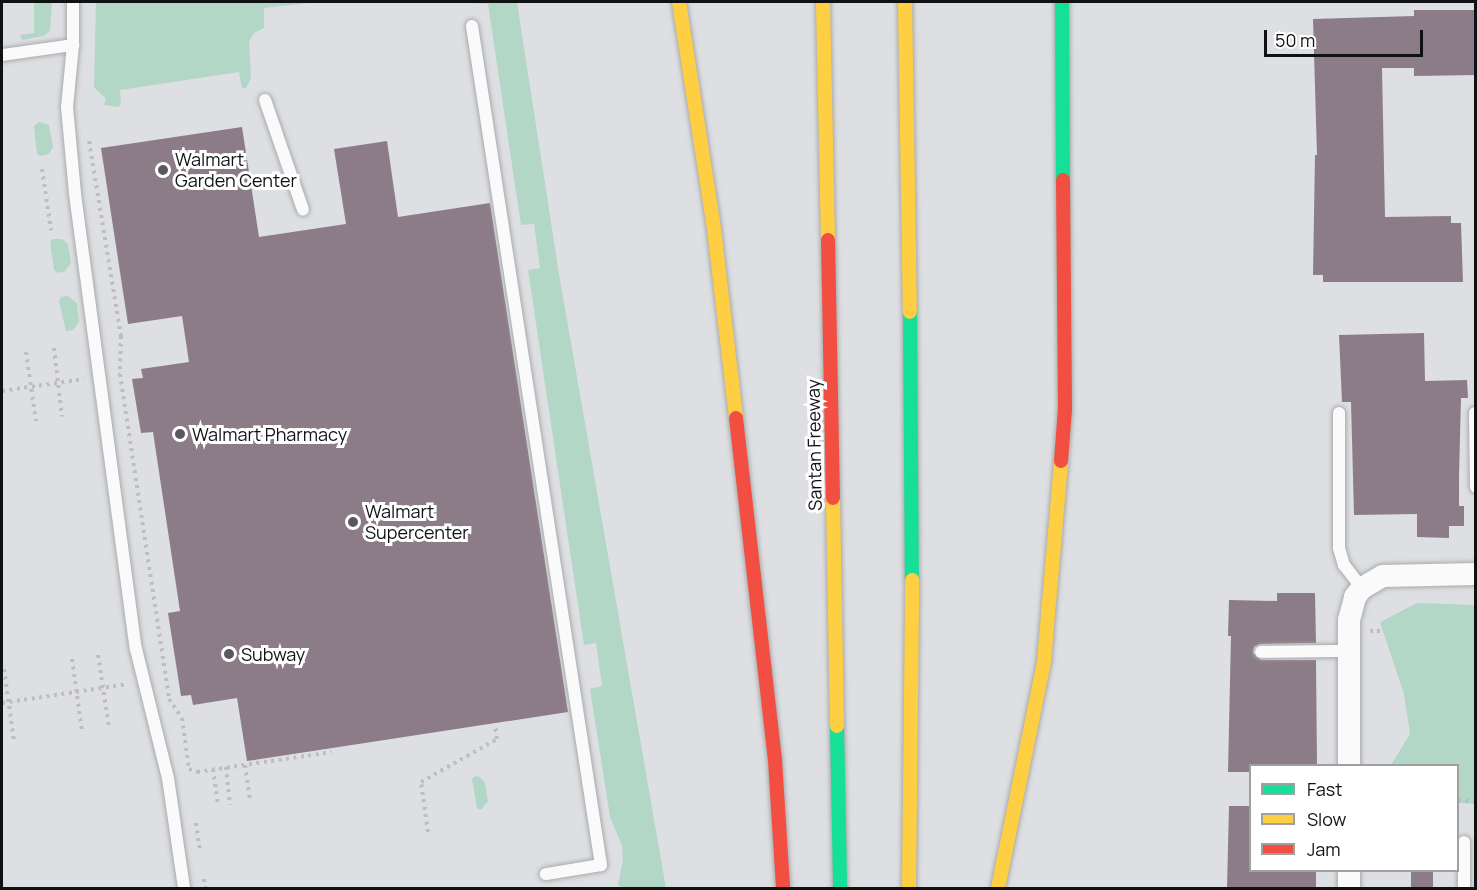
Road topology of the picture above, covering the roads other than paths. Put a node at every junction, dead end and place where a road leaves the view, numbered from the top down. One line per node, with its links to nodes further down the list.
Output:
1 (73, 2): 7 (lane)
2 (679, 2): 23 (highway)
3 (823, 2): 24 (highway, Santan Freeway)
4 (905, 2): 25 (highway)
5 (1062, 2): 26 (highway)
6 (472, 26): 21 (lane)
7 (73, 45): 8 (lane); 22 (lane)
8 (2, 55)
9 (265, 100): 10 (lane)
10 (303, 210)
11 (1339, 413): 15 (lane)
12 (1474, 413): 13 (lane)
13 (1476, 487)
14 (1476, 574): 15 (street)
15 (1362, 588): 16 (street)
16 (1349, 651): 17 (lane); 18 (street)
17 (1261, 652)
18 (1349, 764)
19 (1464, 842): 28 (lane)
20 (1349, 872): 27 (street)
21 (546, 874)
22 (184, 888)
23 (783, 888)
24 (840, 888)
25 (909, 888)
26 (998, 888)
27 (1349, 888)
28 (1464, 888)

